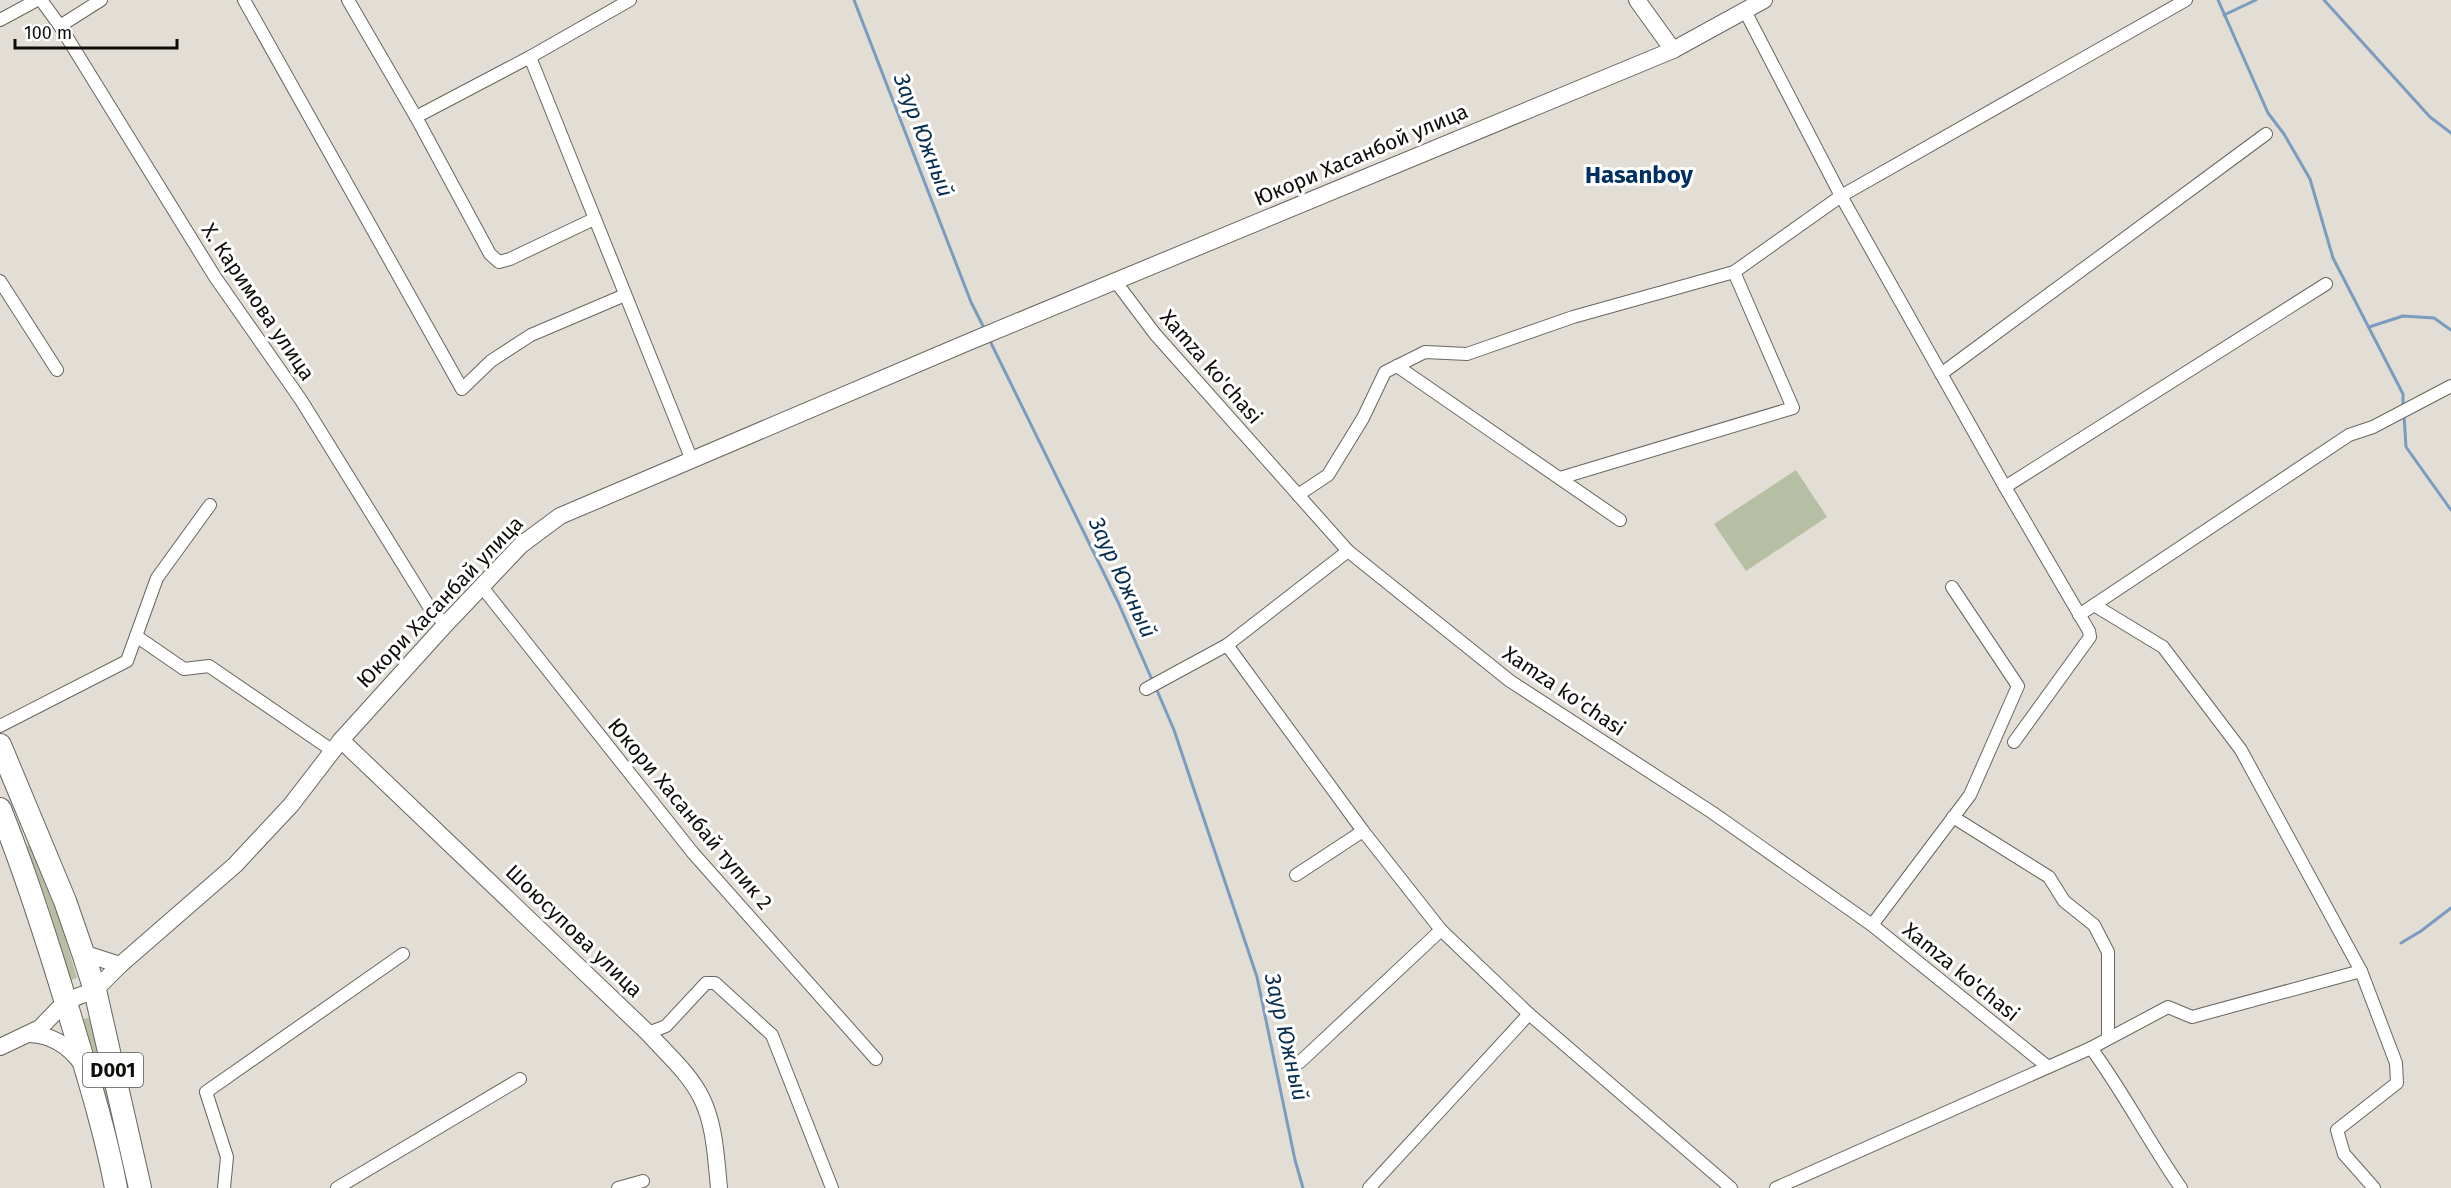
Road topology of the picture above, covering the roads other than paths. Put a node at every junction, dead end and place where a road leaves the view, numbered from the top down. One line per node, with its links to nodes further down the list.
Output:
1 (39, 0): 10 (street, Х. Каримова улица); 11 (street, Х. Каримова улица)
2 (101, 0): 11 (street)
3 (244, 0): 22 (street)
4 (348, 0): 14 (street)
5 (630, 0): 13 (street)
6 (1636, 0): 12 (street)
7 (1764, 0): 9 (street, Юкори Хасанбой улица)
8 (2186, 0): 16 (street)
9 (1745, 11): 12 (street, Юкори Хасанбой улица); 16 (street)
10 (0, 20)
11 (60, 26): 39 (street, Х. Каримова улица)
12 (1673, 50): 20 (street, Юкори Хасанбой улица)
13 (530, 57): 14 (street); 17 (street)
14 (416, 117): 17 (street)
15 (2266, 134): 26 (street)
16 (1841, 196): 18 (street); 26 (street)
17 (594, 219): 22 (street)
18 (1734, 272): 24 (street); 29 (street)
19 (0, 281): 25 (street)
20 (1116, 282): 23 (street, Юкори Хасанбой улица); 31 (street, Xamza ko'chasi)
21 (2326, 284): 30 (street)
22 (626, 295): 28 (street)
23 (971, 341): 28 (street, Юкори Хасанбай улица)
24 (1398, 366): 29 (street); 31 (street)
25 (57, 370)
26 (1941, 374): 30 (street)
27 (2451, 386): 37 (street)
28 (691, 458): 35 (street, Юкори Хасанбай улица)
29 (1560, 478): 33 (street)
30 (2005, 487): 38 (street)
31 (1298, 495): 34 (street, Xamza ko'chasi)
32 (210, 505): 40 (street)
33 (1620, 520)
34 (1348, 551): 41 (street); 52 (street, Xamza ko'chasi)
35 (482, 587): 39 (street, Юкори Хасанбай улица); 66 (street, Юкори Хасанбай тупик 2)
36 (1952, 587): 47 (street)
37 (2094, 605): 38 (street); 57 (street)
38 (2079, 615): 44 (street)
39 (446, 624): 46 (street, Юкори Хасанбай улица)
40 (136, 636): 43 (street); 46 (street)
41 (1227, 645): 42 (street); 50 (street)
42 (1146, 689)
43 (0, 726)
44 (2014, 742)
45 (0, 745): 49 (highway, D001)
46 (337, 745): 56 (street, Юкори Хасанбай улица); 61 (street, Шоюсупова улица)
47 (1953, 817): 52 (street); 63 (street)
48 (4, 824): 49 (highway); 59 (highway, D001)
49 (34, 825): 54 (highway, D001)
50 (1363, 831): 51 (street); 53 (street)
51 (1296, 875)
52 (1872, 925): 68 (street, Xamza ko'chasi)
53 (1441, 930): 60 (street); 67 (street)
54 (83, 953): 56 (street); 58 (highway, D001)
55 (403, 954): 74 (street)
56 (120, 965): 58 (street, Юкори Хасанбай улица)
57 (2361, 971): 63 (street); 83 (street)
58 (95, 990): 59 (street); 73 (highway, D001)
59 (66, 1001): 62 (street); 69 (highway, D001)
60 (1529, 1014): 79 (street); 80 (street)
61 (648, 1033): 77 (street, Шоюсупова улица); 78 (street)
62 (30, 1034): 64 (street); 69 (street)
63 (2109, 1038): 65 (street)
64 (0, 1047)
65 (2091, 1048): 68 (street); 82 (street)
66 (876, 1059)
67 (1300, 1062)
68 (2048, 1067): 81 (street)
69 (87, 1073): 72 (highway, D001)
70 (520, 1078): 75 (street)
71 (643, 1181): 76 (street)
72 (116, 1188)
73 (140, 1188)
74 (224, 1188)
75 (337, 1188)
76 (618, 1188)
77 (719, 1188)
78 (832, 1188)
79 (1369, 1188)
80 (1731, 1188)
81 (1776, 1188)
82 (2181, 1188)
83 (2374, 1188)

